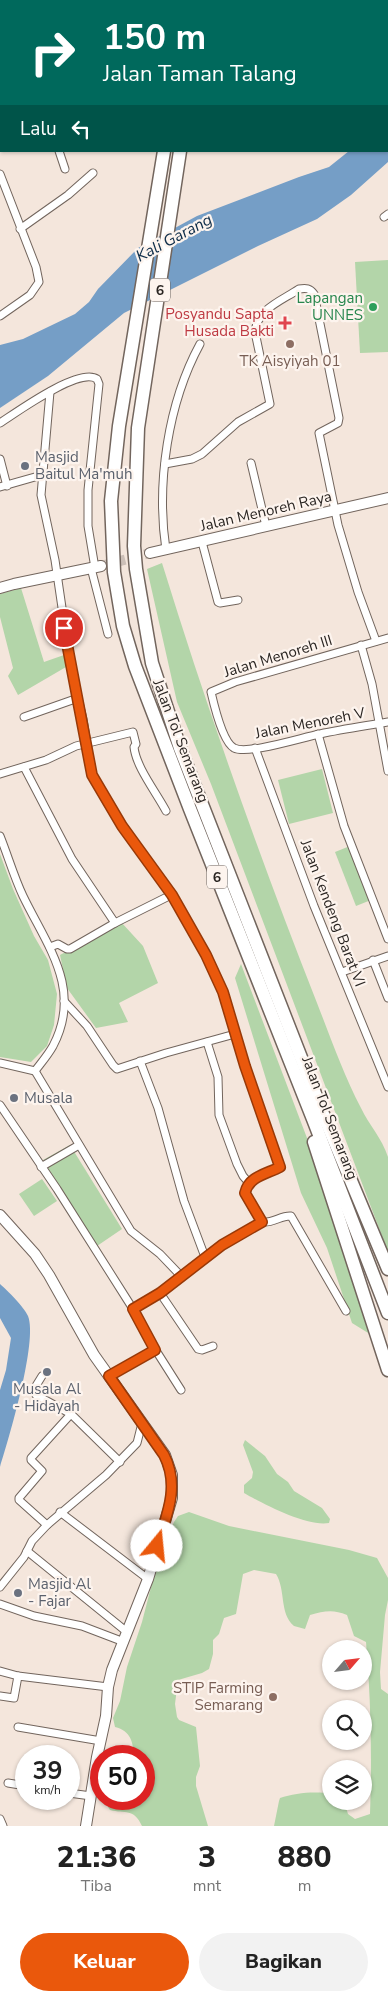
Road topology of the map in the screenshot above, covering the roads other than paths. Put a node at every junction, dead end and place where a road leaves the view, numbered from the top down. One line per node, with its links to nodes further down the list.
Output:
1 (59, 152): 4 (street)
2 (164, 152): 55 (highway, Jalan Tol Semarang / 6)
3 (180, 152): 67 (highway, Jalan Tol Semarang / 6)
4 (65, 168)
5 (93, 173): 7 (street)
6 (0, 174): 7 (street)
7 (20, 229): 8 (street)
8 (0, 316)
9 (200, 344): 14 (street)
10 (50, 392): 11 (street); 15 (street); 23 (street)
11 (0, 423)
12 (0, 459): 16 (street)
13 (251, 463): 19 (street)
14 (165, 464): 18 (street); 21 (street)
15 (42, 474): 16 (street); 24 (street)
16 (3, 487)
17 (388, 498): 18 (main road, Jalan Menoreh Raya)
18 (335, 510): 19 (main road, Jalan Menoreh Raya); 29 (street)
19 (266, 526): 20 (main road, Jalan Menoreh Raya)
20 (202, 542): 21 (main road, Jalan Menoreh Raya); 26 (street)
21 (166, 550): 22 (main road, Jalan Menoreh Raya)
22 (150, 553)
23 (95, 567): 24 (main road); 27 (street)
24 (56, 576): 25 (main road); 31 (street)
25 (0, 588)
26 (238, 600)
27 (108, 634)
28 (388, 638): 29 (street, Jalan Menoreh III)
29 (376, 641): 30 (street, Jalan Menoreh III)
30 (361, 645): 34 (street); 38 (street, Jalan Menoreh III)
31 (78, 698): 32 (street); 36 (street)
32 (24, 718)
33 (388, 722): 34 (street, Jalan Menoreh V)
34 (380, 724): 35 (street, Jalan Menoreh V); 40 (street)
35 (318, 734): 37 (street, Jalan Menoreh V); 46 (street)
36 (88, 743): 39 (street); 42 (street); 44 (street)
37 (255, 748): 38 (street, Jalan Menoreh V); 50 (street, Jalan Kendeng Barat VI)
38 (238, 749)
39 (24, 767): 41 (street); 45 (street)
40 (388, 771)
41 (0, 774)
42 (166, 811)
43 (0, 836): 47 (street)
44 (172, 895): 45 (street); 53 (street)
45 (115, 923): 47 (street)
46 (388, 939)
47 (50, 947): 52 (street)
48 (388, 956): 49 (street)
49 (373, 960): 50 (street); 51 (street)
50 (342, 972): 59 (street, Jalan Kendeng Barat VI)
51 (388, 998)
52 (64, 1001): 56 (street); 58 (street)
53 (235, 1034): 54 (street); 63 (street)
54 (207, 1042): 56 (street); 63 (street)
55 (286, 1049): 72 (highway, Jalan Tol Semarang / 6); 75 (highway)
56 (140, 1061): 66 (street)
57 (0, 1063): 58 (street)
58 (35, 1071): 61 (street)
59 (388, 1087)
60 (0, 1105): 62 (street)
61 (78, 1145): 62 (street); 68 (street)
62 (41, 1167): 70 (street)
63 (250, 1184): 65 (street)
64 (0, 1215): 77 (main road)
65 (262, 1222): 66 (street); 71 (street)
66 (205, 1257): 68 (street)
67 (388, 1270)
68 (181, 1276): 69 (street)
69 (160, 1293): 70 (street); 73 (street)
70 (133, 1309): 74 (street)
71 (346, 1311)
72 (388, 1313)
73 (213, 1346)
74 (155, 1350): 77 (street); 78 (street)
75 (388, 1370)
76 (42, 1376): 79 (street)
77 (109, 1376): 80 (main road)
78 (181, 1390)
79 (71, 1414): 83 (street); 85 (street)
80 (142, 1423): 81 (main road); 82 (street)
81 (154, 1440): 82 (street); 87 (main road)
82 (137, 1443): 83 (street)
83 (120, 1462): 84 (street)
84 (60, 1512): 85 (street); 87 (street)
85 (46, 1525): 86 (street)
86 (25, 1554): 88 (street); 90 (street)
87 (148, 1579): 90 (main road)
88 (0, 1587)
89 (0, 1604): 90 (street)
90 (126, 1636): 93 (main road)
91 (0, 1671): 92 (street)
92 (18, 1676): 93 (street); 94 (street)
93 (108, 1687): 96 (main road)
94 (0, 1696)
95 (18, 1727): 96 (street)
96 (101, 1741): 97 (main road)
97 (100, 1745)
98 (8, 1783): 99 (street)
99 (15, 1784)
100 (90, 1802): 103 (main road)
101 (0, 1819): 102 (street)
102 (3, 1826)
103 (86, 1826)

